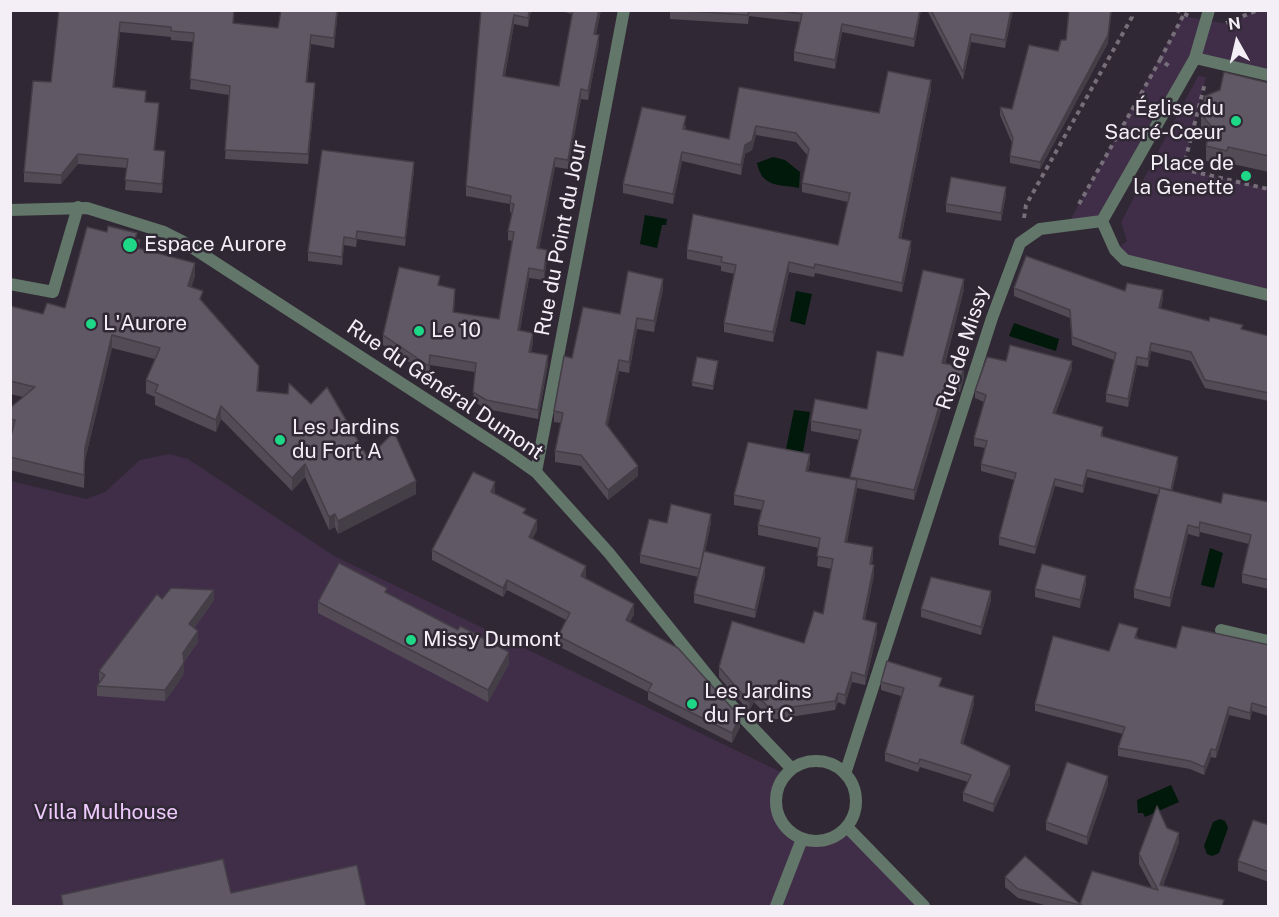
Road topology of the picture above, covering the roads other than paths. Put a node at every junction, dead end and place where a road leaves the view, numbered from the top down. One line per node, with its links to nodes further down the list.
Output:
1 (624, 10): 10 (street, Rue du Point du Jour)
2 (1209, 10): 3 (street)
3 (1195, 58): 4 (street); 7 (street)
4 (1269, 75)
5 (78, 207): 6 (street, Rue du Général Dumont); 8 (street); 10 (street, Rue du Général Dumont)
6 (10, 210)
7 (1102, 220): 9 (street); 14 (street, Rue de Missy)
8 (10, 284)
9 (1269, 295)
10 (536, 472): 13 (street, Rue du Général Dumont)
11 (1221, 630): 12 (street)
12 (1269, 641)
13 (792, 769): 14 (street); 16 (street)
14 (845, 774): 15 (street)
15 (847, 827): 16 (street); 18 (street)
16 (802, 838): 17 (street)
17 (776, 906)
18 (924, 906)

